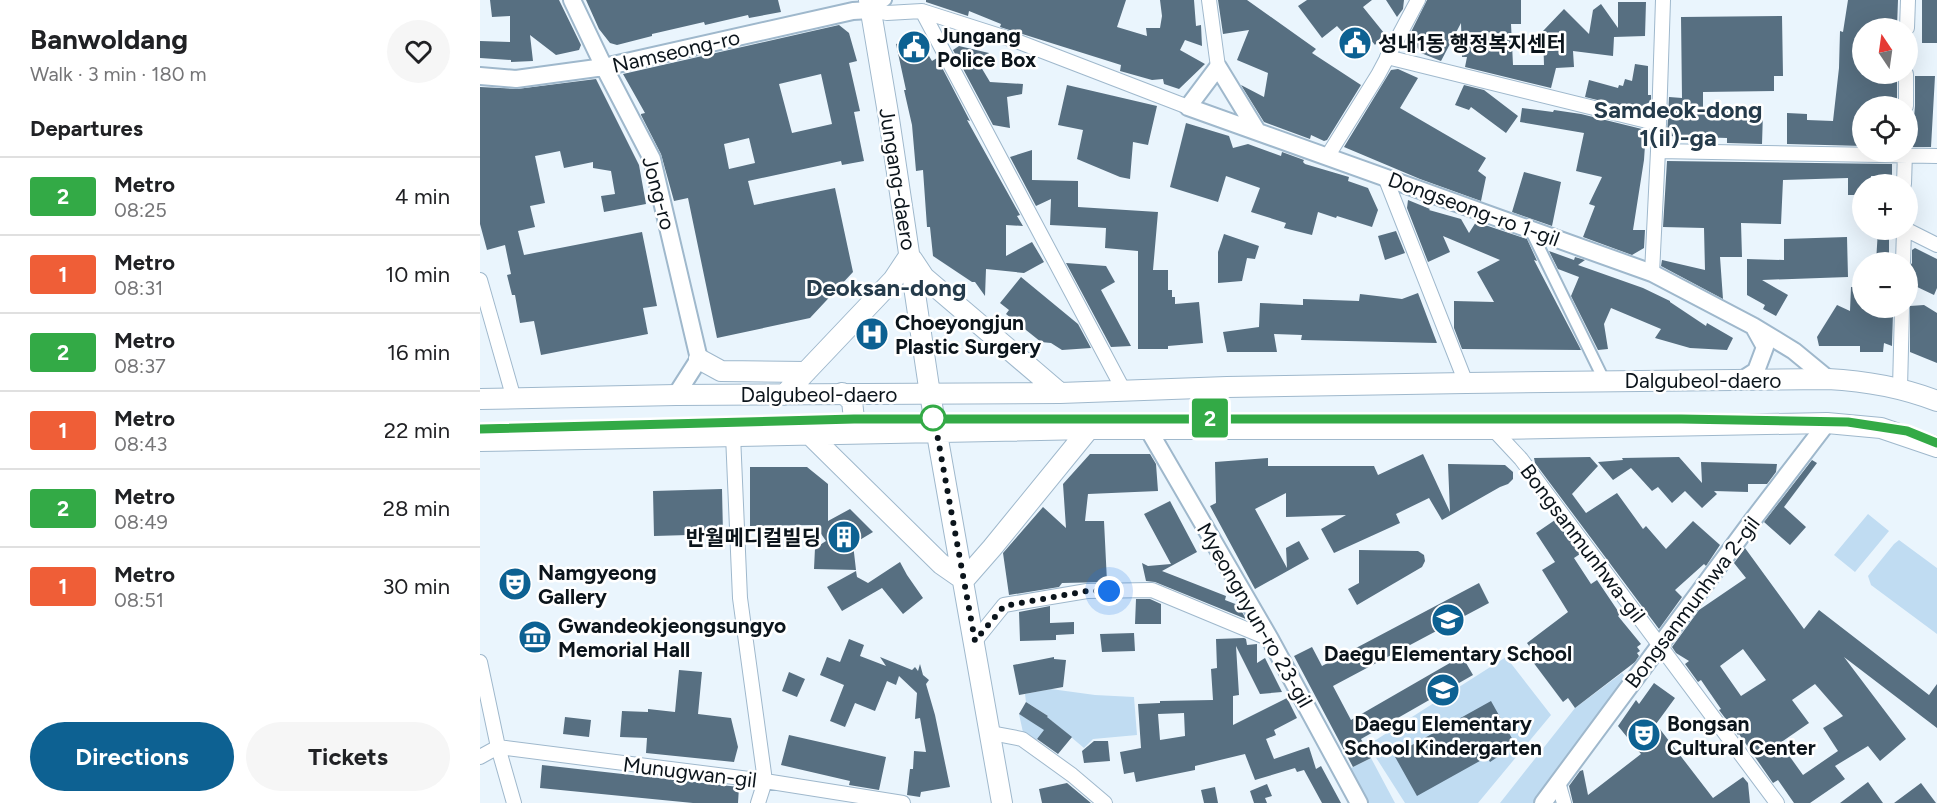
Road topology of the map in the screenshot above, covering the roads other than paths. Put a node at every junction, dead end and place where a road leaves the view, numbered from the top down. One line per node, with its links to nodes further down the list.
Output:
1 (572, 0): 11 (street, Jong-ro)
2 (1209, 0): 10 (street)
3 (1418, 0): 9 (street)
4 (1663, 0): 14 (street)
5 (1908, 0): 8 (street)
6 (875, 3): 7 (street, Dongseong-ro 1-gil); 11 (street, Namseong-ro); 25 (main road, Jungang-daero)
7 (922, 11): 13 (street, Dongseong-ro 1-gil); 37 (street)
8 (1907, 18)
9 (1387, 57): 14 (street); 20 (street)
10 (1218, 67): 13 (street); 15 (street)
11 (604, 68): 12 (street, Namseong-ro); 30 (street, Jong-ro)
12 (480, 76)
13 (1188, 107): 15 (street, Dongseong-ro 1-gil)
14 (1659, 124): 16 (street)
15 (1257, 131): 20 (street, Dongseong-ro 1-gil)
16 (1658, 151): 17 (street); 26 (street)
17 (1852, 153)
18 (1918, 154): 19 (street)
19 (1937, 156)
20 (1327, 157): 21 (street, Dongseong-ro 1-gil)
21 (1385, 177): 22 (street, Dongseong-ro 1-gil); 35 (street)
22 (1530, 229): 26 (street, Dongseong-ro 1-gil); 33 (street)
23 (1918, 236): 24 (street)
24 (1937, 245)
25 (909, 256): 31 (main road); 39 (main road); 40 (main road, Jungang-daero)
26 (1652, 273): 29 (street, Dongseong-ro 1-gil)
27 (480, 280): 44 (street)
28 (1902, 318): 36 (street)
29 (1753, 326): 32 (street, Dongseong-ro 1-gil); 34 (street)
30 (699, 359): 31 (main road); 41 (street)
31 (806, 372): 42 (main road)
32 (1828, 379): 34 (main road, Dalgubeol-daero); 36 (main road, Dalgubeol-daero)
33 (1604, 380): 34 (main road, Dalgubeol-daero); 35 (main road, Dalgubeol-daero)
34 (1742, 380)
35 (1466, 383): 37 (main road, Dalgubeol-daero)
36 (1899, 388): 45 (main road, Dalgubeol-daero)
37 (1124, 391): 39 (main road, Dalgubeol-daero)
38 (842, 393): 40 (main road, Dalgubeol-daero); 42 (main road, Dalgubeol-daero); 51 (main road)
39 (1060, 393): 40 (main road, Dalgubeol-daero)
40 (930, 394): 50 (main road, Jungang-daero)
41 (676, 395): 42 (main road, Dalgubeol-daero); 44 (main road, Dalgubeol-daero)
42 (784, 395)
43 (480, 399): 44 (main road, Dalgubeol-daero)
44 (514, 399)
45 (1937, 401)
46 (1827, 423): 49 (main road, Dalgubeol-daero); 55 (main road, Dalgubeol-daero); 59 (street, Bongsanmunhwa 2-gil)
47 (1089, 429): 48 (main road, Dalgubeol-daero); 50 (main road, Dalgubeol-daero); 56 (main road)
48 (1148, 429): 49 (main road, Dalgubeol-daero); 57 (street, Myeongnyun-ro 23-gil)
49 (1493, 429): 59 (street, Bongsanmunhwa-gil)
50 (937, 432): 51 (main road, Dalgubeol-daero); 56 (main road, Jungang-daero)
51 (838, 433): 52 (main road, Dalgubeol-daero)
52 (809, 434): 53 (main road, Dalgubeol-daero); 56 (main road)
53 (733, 435): 54 (main road, Dalgubeol-daero); 64 (street)
54 (480, 441)
55 (1937, 447)
56 (964, 580): 58 (main road, Jungang-daero)
57 (1270, 639): 58 (street); 71 (street, Myeongnyun-ro 23-gil)
58 (975, 641): 61 (main road, Jungang-daero)
59 (1660, 645): 65 (street, Bongsanmunhwa 2-gil); 74 (street, Bongsanmunhwa-gil)
60 (480, 662): 62 (street)
61 (991, 733): 69 (main road, Jungang-daero); 70 (street)
62 (498, 747): 63 (street); 64 (street, Munugwan-gil); 66 (street)
63 (480, 757)
64 (765, 781): 67 (street); 68 (street, Munugwan-gil)
65 (1558, 782): 72 (street, Bongsanmunhwa 2-gil); 73 (street)
66 (513, 803)
67 (758, 803)
68 (903, 803)
69 (1002, 803)
70 (1105, 803)
71 (1359, 803)
72 (1543, 803)
73 (1564, 803)
74 (1777, 803)

